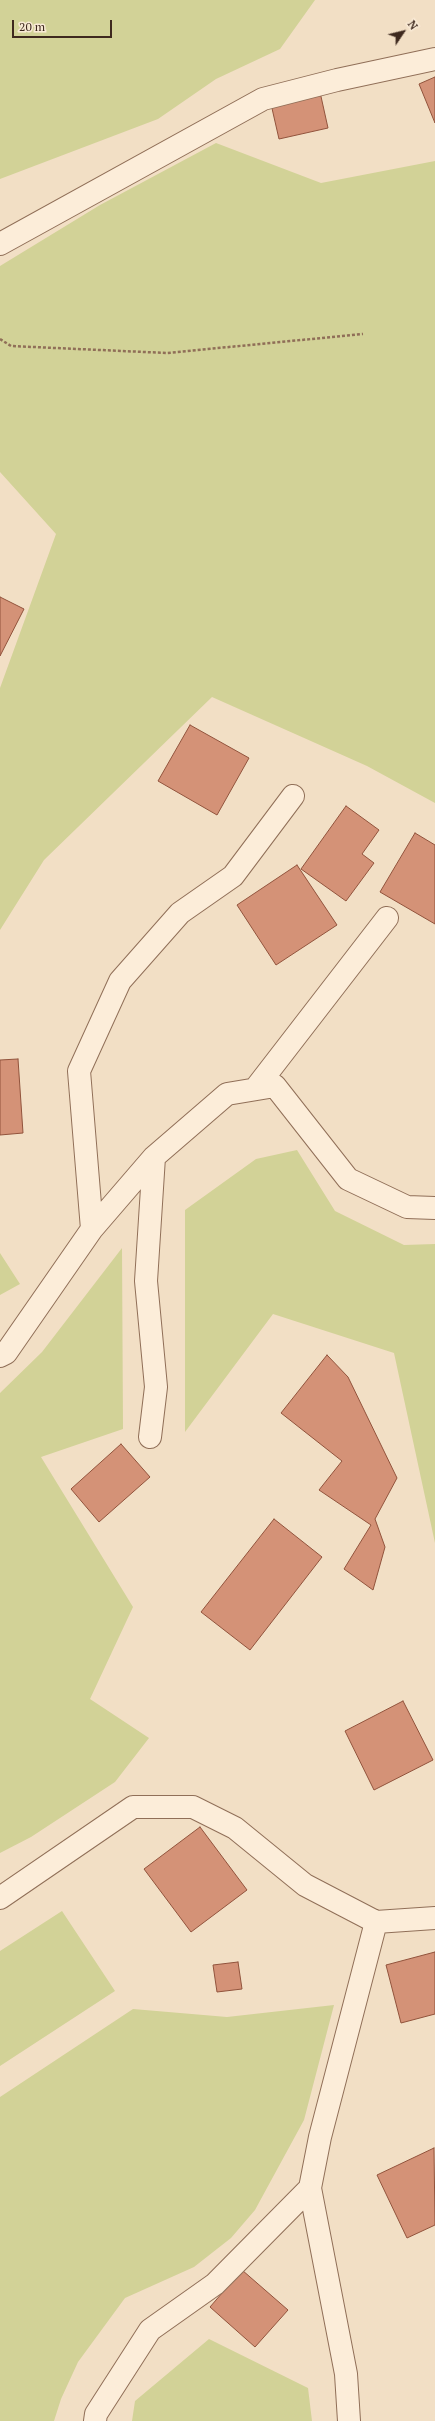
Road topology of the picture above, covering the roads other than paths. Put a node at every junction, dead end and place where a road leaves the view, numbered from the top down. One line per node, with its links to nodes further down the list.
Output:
1 (435, 59): 2 (street)
2 (0, 244)
3 (293, 796): 8 (street)
4 (387, 918): 5 (street)
5 (255, 1089): 6 (street); 7 (street)
6 (154, 1157): 8 (street); 10 (street)
7 (435, 1208)
8 (92, 1229): 9 (street)
9 (0, 1356)
10 (150, 1437)
11 (0, 1898): 13 (street)
12 (435, 1918): 13 (street)
13 (376, 1922): 14 (street)
14 (310, 2188): 15 (street); 16 (street)
15 (95, 2421)
16 (349, 2421)

